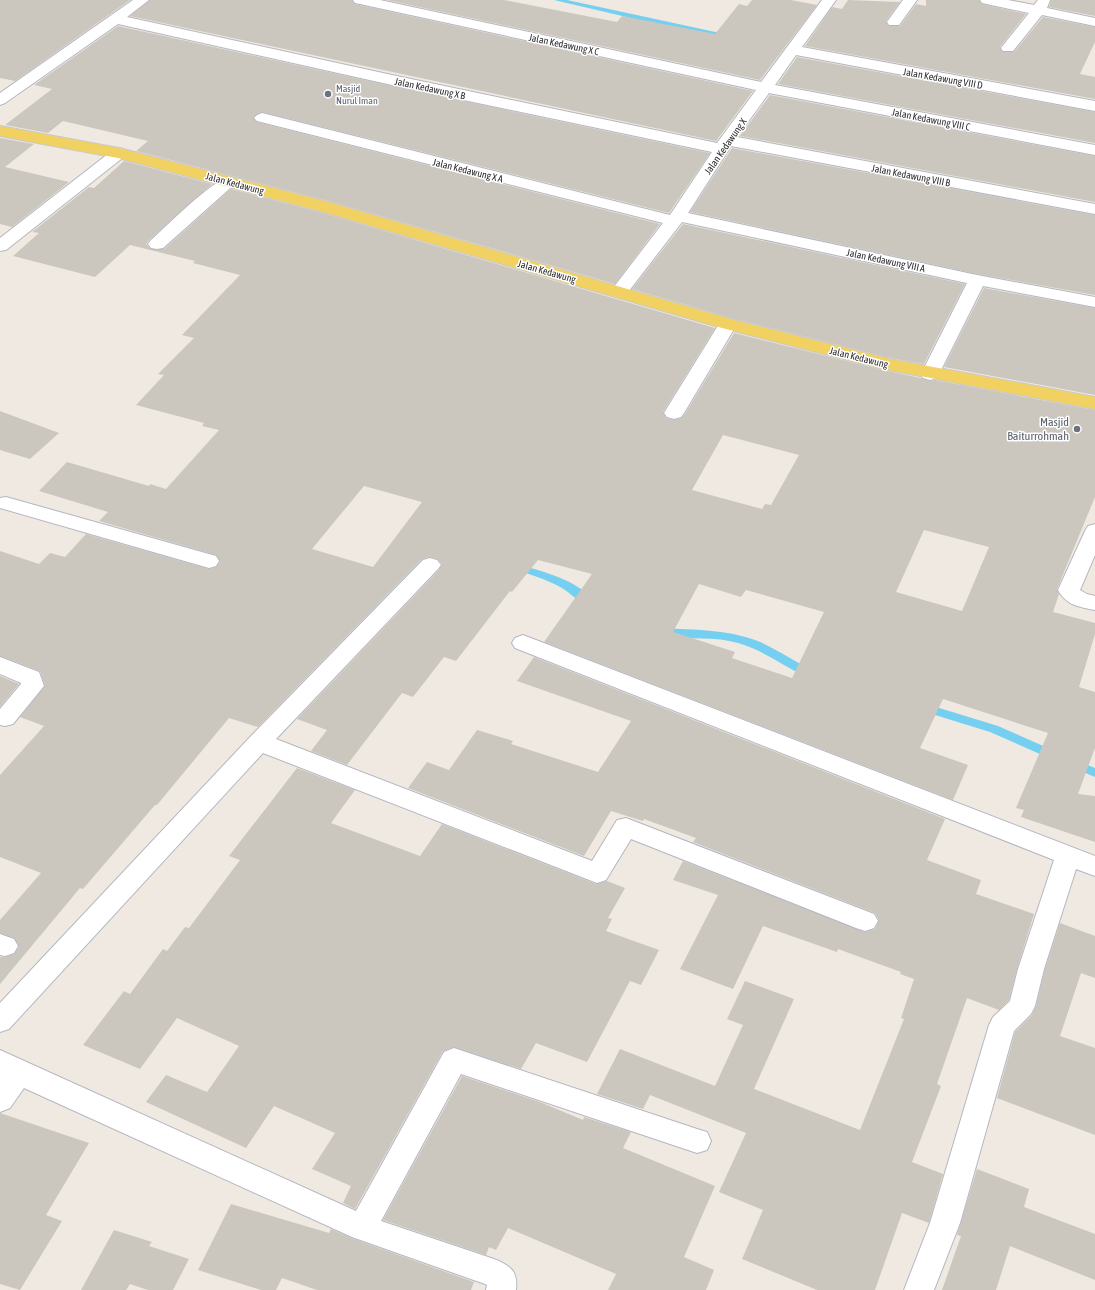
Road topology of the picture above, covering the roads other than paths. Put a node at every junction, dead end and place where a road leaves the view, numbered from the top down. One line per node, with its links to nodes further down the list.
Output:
1 (142, 0): 7 (street)
2 (360, 0): 12 (street, Jalan Kedawung X C)
3 (830, 0): 11 (street, Jalan Kedawung X)
4 (910, 0): 8 (street)
5 (987, 0): 6 (street)
6 (1042, 6): 9 (street); 10 (street)
7 (114, 19): 13 (street); 17 (street, Jalan Kedawung X B)
8 (894, 22)
9 (1095, 22)
10 (1008, 48)
11 (792, 50): 12 (street, Jalan Kedawung X); 14 (street, Jalan Kedawung VIII D)
12 (767, 88): 17 (street, Jalan Kedawung X); 18 (street, Jalan Kedawung VIII C)
13 (0, 100)
14 (1095, 106)
15 (262, 118): 22 (street, Jalan Kedawung X A)
16 (0, 131): 19 (main road, Jalan Kedawung)
17 (725, 144): 21 (street, Jalan Kedawung VIII B); 22 (street, Jalan Kedawung X)
18 (1095, 150)
19 (119, 153): 20 (main road, Jalan Kedawung); 24 (street)
20 (229, 182): 23 (street); 26 (main road, Jalan Kedawung)
21 (1095, 209)
22 (676, 219): 25 (street, Jalan Kedawung VIII A); 26 (street, Jalan Kedawung X)
23 (157, 244)
24 (0, 246)
25 (977, 280): 27 (street, Jalan Kedawung VIII A); 29 (street)
26 (620, 292): 28 (main road, Jalan Kedawung)
27 (1095, 302)
28 (728, 324): 29 (main road, Jalan Kedawung); 31 (street)
29 (930, 374): 30 (main road, Jalan Kedawung)
30 (1095, 404)
31 (674, 412)
32 (3, 499): 34 (street)
33 (1094, 538): 36 (street)
34 (210, 561)
35 (430, 565): 40 (street)
36 (1095, 603)
37 (523, 643): 41 (street)
38 (0, 665): 39 (street)
39 (5, 718)
40 (259, 742): 43 (street); 44 (street)
41 (1068, 856): 42 (street); 50 (street)
42 (1095, 866)
43 (865, 921)
44 (0, 1020)
45 (10, 1068): 46 (street); 48 (street)
46 (0, 1100)
47 (697, 1141): 48 (street)
48 (362, 1228): 49 (street)
49 (501, 1290)
50 (919, 1290)

